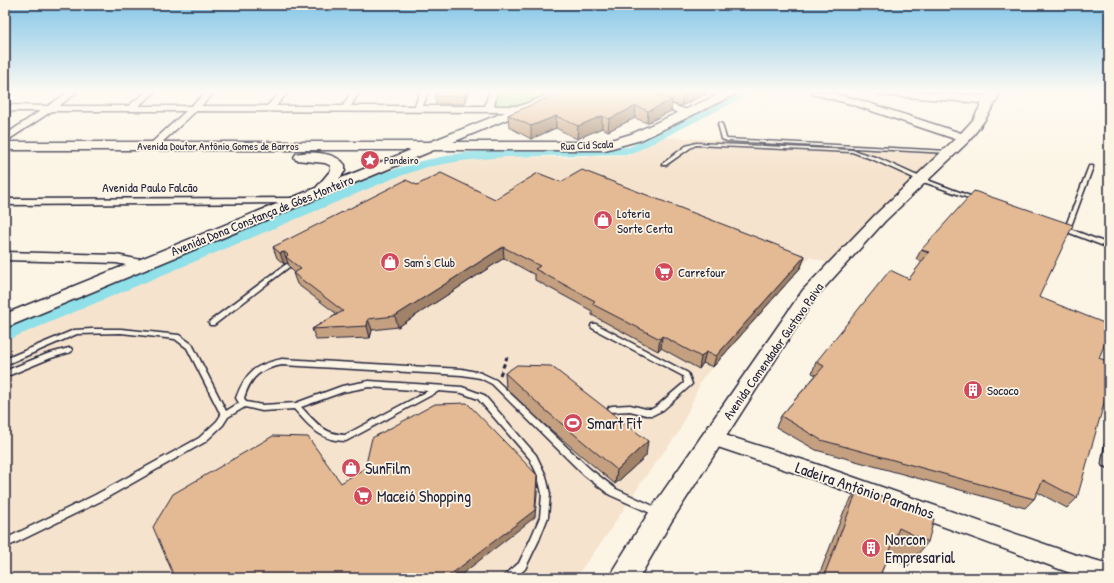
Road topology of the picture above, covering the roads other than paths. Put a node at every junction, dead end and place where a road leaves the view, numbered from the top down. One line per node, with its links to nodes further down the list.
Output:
1 (33, 119): 9 (street)
2 (182, 119): 11 (street)
3 (496, 119): 12 (main road, Avenida Dona Constança de Góes Monteiro)
4 (674, 119): 13 (main road, Rua Cid Scala)
5 (907, 119): 8 (main road)
6 (979, 119): 8 (main road, Avenida Comendador Gustavo Paiva)
7 (720, 124): 15 (lane)
8 (964, 138): 15 (main road, Avenida Comendador Gustavo Paiva)
9 (5, 139)
10 (5, 146): 11 (main road, Avenida Doutor Antônio Gomes de Barros)
11 (153, 146): 14 (main road, Avenida Doutor Antônio Gomes de Barros)
12 (431, 146): 13 (main road, Rua Cid Scala); 14 (main road, Avenida Doutor Antônio Gomes de Barros); 19 (main road, Avenida Dona Constança de Góes Monteiro)
13 (523, 147): 19 (main road)
14 (312, 152): 16 (main road, Avenida Doutor Antônio Gomes de Barros); 21 (main road, Avenida Doutor Antônio Gomes de Barros)
15 (948, 152): 20 (main road, Avenida Comendador Gustavo Paiva)
16 (5, 157)
17 (664, 164): 20 (lane)
18 (1091, 167): 26 (lane)
19 (356, 176): 21 (main road, Avenida Dona Constança de Góes Monteiro)
20 (920, 179): 22 (lane); 42 (main road, Avenida Comendador Gustavo Paiva)
21 (322, 190): 23 (main road, Avenida Dona Constança de Góes Monteiro)
22 (981, 200)
23 (296, 201): 24 (street, Avenida Paulo Falcão); 29 (main road, Avenida Dona Constança de Góes Monteiro)
24 (5, 202)
25 (1060, 227): 26 (lane)
26 (1067, 230): 27 (lane)
27 (1109, 246)
28 (5, 256): 29 (street)
29 (142, 264): 31 (main road, Avenida Dona Constança de Góes Monteiro)
30 (287, 266): 32 (lane)
31 (7, 320)
32 (212, 322)
33 (594, 326): 40 (lane)
34 (69, 350): 36 (lane)
35 (7, 361): 41 (lane)
36 (5, 374)
37 (439, 388): 39 (lane); 39 (lane); 48 (lane)
38 (244, 404): 39 (lane); 41 (lane); 45 (lane)
39 (296, 406)
40 (612, 409)
41 (225, 415): 46 (lane)
42 (712, 438): 45 (main road, Avenida Comendador Gustavo Paiva); 47 (street, Ladeira Antônio Paranhos)
43 (1109, 445): 44 (lane)
44 (1106, 464)
45 (662, 514): 49 (main road, Avenida Comendador Gustavo Paiva)
46 (5, 544)
47 (1109, 574)
48 (508, 578)
49 (624, 578)

